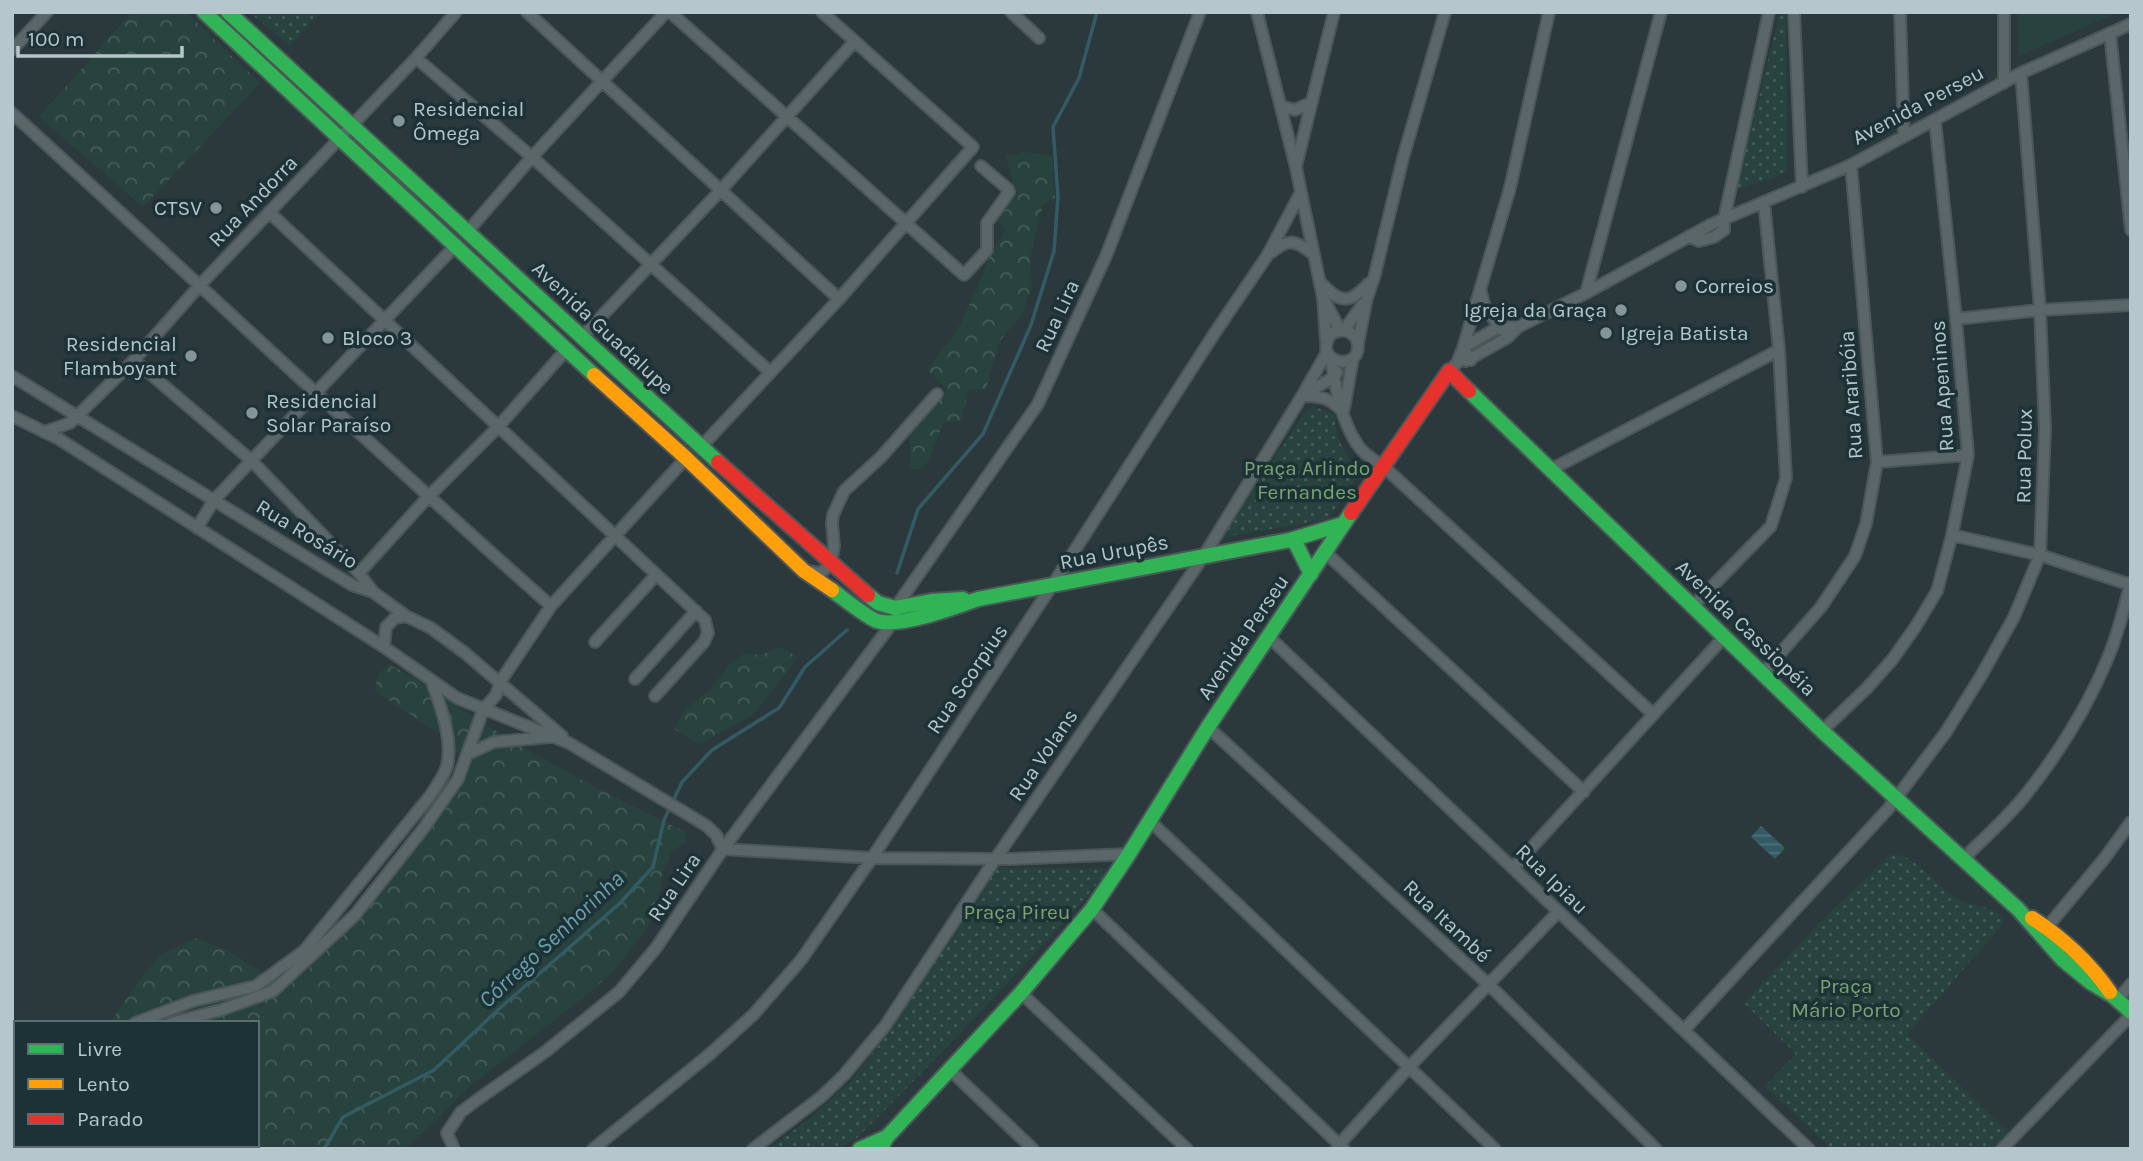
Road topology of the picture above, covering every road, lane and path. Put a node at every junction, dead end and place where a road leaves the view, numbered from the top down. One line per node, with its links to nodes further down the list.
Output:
1 (47, 12): 23 (street)
2 (204, 12): 35 (street, Avenida Guadalupe)
3 (228, 12): 33 (street, Avenida Guadalupe)
4 (456, 12): 24 (street, Rua Andorra)
5 (527, 12): 26 (street)
6 (668, 12): 26 (street); 31 (street)
7 (822, 12): 22 (street)
8 (1011, 12): 21 (street)
9 (1200, 12): 117 (street, Rua Lira)
10 (1257, 12): 29 (street)
11 (1334, 12): 28 (street)
12 (1445, 12): 53 (street)
13 (1549, 12): 56 (street, Avenida Perseu)
14 (1661, 12): 57 (street)
15 (1769, 12): 45 (street)
16 (1794, 12): 40 (street)
17 (1900, 12): 34 (street)
18 (2004, 12): 27 (street)
19 (2131, 24): 20 (street, Avenida Perseu)
20 (2110, 33): 25 (street, Avenida Perseu); 47 (street)
21 (1039, 38)
22 (854, 42): 31 (street); 46 (street)
23 (12, 50)
24 (416, 58): 33 (street, Rua Andorra); 36 (street)
25 (2021, 73): 27 (street, Avenida Perseu); 62 (street, Rua Polux)
26 (603, 82): 36 (street); 41 (street)
27 (2004, 83): 32 (street, Avenida Perseu)
28 (1312, 102): 29 (street); 39 (street)
29 (1281, 106): 39 (street)
30 (12, 113): 55 (street)
31 (788, 116): 41 (street); 46 (street)
32 (1935, 120): 34 (street, Avenida Perseu); 63 (street, Rua Apeninos)
33 (351, 127): 35 (street, Rua Andorra); 48 (street, Avenida Guadalupe)
34 (1904, 136): 37 (street, Avenida Perseu)
35 (340, 138): 44 (street, Rua Andorra); 49 (street, Avenida Guadalupe)
36 (532, 157): 48 (street); 52 (street)
37 (1851, 165): 40 (street, Avenida Perseu); 93 (street, Rua Araribóia)
38 (981, 166): 46 (street)
39 (1296, 168): 42 (street)
40 (1802, 187): 43 (street, Avenida Perseu)
41 (721, 190): 52 (street); 60 (street)
42 (1301, 192): 50 (street); 51 (street, Rua Scorpius)
43 (1764, 202): 45 (street, Avenida Perseu); 72 (street)
44 (269, 212): 55 (street, Rua Andorra); 64 (street)
45 (1724, 219): 57 (street, Avenida Perseu)
46 (906, 223): 60 (street)
47 (2131, 230)
48 (468, 231): 68 (street, Avenida Guadalupe)
49 (455, 246): 64 (street); 73 (street, Avenida Guadalupe)
50 (1313, 254): 51 (street); 54 (street)
51 (1268, 256): 111 (street, Rua Scorpius)
52 (651, 263): 68 (street); 78 (street)
53 (1374, 278): 54 (street); 59 (street)
54 (1319, 281): 58 (street)
55 (201, 284): 75 (street, Rua Andorra); 81 (street)
56 (1481, 290): 65 (street); 71 (street, Avenida Perseu)
57 (1586, 293): 66 (street, Avenida Perseu)
58 (1323, 298): 67 (street); 74 (street)
59 (1367, 298): 67 (street); 70 (street)
60 (839, 299): 78 (street)
61 (2131, 305): 62 (street)
62 (2040, 310): 63 (street); 104 (street, Rua Polux)
63 (1956, 319): 90 (street, Rua Apeninos)
64 (384, 320): 81 (street); 87 (street)
65 (1500, 326): 66 (street, Avenida Perseu); 69 (street); 71 (street)
66 (1518, 327): 69 (street)
67 (1342, 330): 70 (street); 74 (street)
68 (581, 338): 89 (street, Avenida Guadalupe)
69 (1507, 338): 76 (street)
70 (1358, 343): 74 (street)
71 (1464, 348): 76 (street); 77 (street, Avenida Perseu)
72 (1779, 349): 95 (street); 115 (street)
73 (566, 350): 87 (street); 91 (street, Avenida Guadalupe)
74 (1336, 354): 80 (street); 83 (street, Rua Volans); 84 (street)
75 (134, 360): 86 (street, Rua Andorra); 92 (street)
76 (1471, 360): 77 (street)
77 (1453, 367): 94 (street, Avenida Perseu); 95 (street, Avenida Cassiopéia)
78 (770, 372): 89 (street)
79 (12, 376): 86 (street, Rua Rosário)
80 (1334, 377): 83 (street); 84 (street)
81 (317, 393): 92 (street); 96 (street)
82 (937, 394): 106 (street)
83 (1302, 396): 84 (street); 105 (street, Rua Volans)
84 (1343, 412): 94 (street)
85 (12, 416): 88 (street, Rua Rosário)
86 (78, 416): 88 (street, Rua Andorra); 97 (street, Rua Rosário)
87 (498, 427): 96 (street); 101 (street)
88 (44, 432): 99 (street, Rua Rosário)
89 (701, 447): 106 (street, Avenida Guadalupe)
90 (1968, 455): 93 (street); 100 (street, Rua Apeninos)
91 (686, 458): 101 (street); 107 (street, Avenida Guadalupe)
92 (251, 460): 97 (street); 108 (street)
93 (1877, 462): 123 (street, Rua Araribóia)
94 (1383, 466): 98 (street, Avenida Perseu); 129 (street)
95 (1552, 469): 115 (street, Avenida Cassiopéia)
96 (428, 497): 108 (street); 114 (street)
97 (214, 500): 99 (street); 113 (street, Rua Rosário)
98 (1343, 524): 102 (street, Rua Urupês); 103 (street, Avenida Perseu)
99 (197, 528): 122 (street, Rua Rosário)
100 (1952, 535): 104 (street); 131 (street, Rua Apeninos)
101 (615, 537): 110 (street); 114 (street)
102 (1290, 540): 105 (street, Rua Urupês); 109 (street)
103 (1326, 553): 109 (street, Avenida Perseu); 135 (street)
104 (2040, 555): 112 (street); 136 (street, Rua Polux)
105 (1203, 556): 111 (street, Rua Urupês); 142 (street, Rua Volans)
106 (831, 564): 107 (street); 117 (street, Avenida Guadalupe)
107 (804, 571): 117 (street, Avenida Guadalupe)
108 (359, 573): 113 (street)
109 (1311, 573): 119 (street, Avenida Perseu)
110 (656, 575): 116 (street); 121 (street)
111 (1053, 584): 117 (street, Rua Urupês); 141 (street, Rua Scorpius)
112 (2131, 584): 143 (street)
113 (373, 592): 118 (street, Rua Rosário)
114 (551, 606): 126 (street)
115 (1693, 606): 120 (street, Avenida Cassiopéia)
116 (696, 611): 124 (street); 127 (street)
117 (894, 615): 139 (street, Rua Lira)
118 (406, 616): 122 (street); 126 (street, Rua Rosário)
119 (1268, 636): 130 (street, Avenida Perseu); 144 (street, Rua Ipiau)
120 (1725, 636): 123 (street, Avenida Cassiopéia); 129 (street)
121 (595, 642)
122 (384, 647): 125 (street, Rua Rosário)
123 (1763, 673): 131 (street, Avenida Cassiopéia)
124 (635, 679)
125 (432, 682): 128 (street, Rua Rosário); 153 (street)
126 (500, 682): 128 (street); 133 (street, Rua Rosário)
127 (655, 696)
128 (483, 710): 132 (street, Rua Rosário); 134 (street)
129 (1653, 714): 135 (street)
130 (1208, 727): 137 (street, Avenida Perseu); 149 (street, Rua Itambé)
131 (1822, 731): 136 (street, Avenida Cassiopéia)
132 (555, 737): 133 (street, Rua Rosário); 134 (street)
133 (569, 743): 139 (street, Rua Rosário)
134 (468, 754): 154 (street)
135 (1584, 792): 144 (street)
136 (1895, 799): 143 (street, Avenida Cassiopéia); 155 (street, Rua Polux)
137 (1149, 820): 140 (street, Avenida Perseu); 156 (street)
138 (2131, 822): 147 (street)
139 (723, 849): 141 (street); 162 (street, Rua Lira)
140 (1129, 854): 142 (street); 145 (street, Avenida Perseu)
141 (872, 858): 142 (street); 158 (street, Rua Scorpius)
142 (996, 858): 164 (street, Rua Volans)
143 (1962, 860): 147 (street, Avenida Cassiopéia)
144 (1513, 868): 146 (street, Rua Ipiau)
145 (1092, 909): 150 (street, Avenida Perseu); 161 (street)
146 (1558, 912): 149 (street); 155 (street, Rua Ipiau)
147 (2044, 932): 151 (street, Avenida Cassiopéia)
148 (2131, 984): 151 (street)
149 (1489, 985): 156 (street); 168 (street, Rua Itambé)
150 (1021, 993): 157 (street, Avenida Perseu); 166 (street)
151 (2115, 998): 152 (street, Avenida Cassiopéia)
152 (2131, 1014): 169 (street)
153 (140, 1021)
154 (179, 1021)
155 (1684, 1030): 160 (street, Rua Ipiau)
156 (1409, 1067): 161 (street); 167 (street)
157 (949, 1069): 159 (street, Avenida Perseu); 165 (street)
158 (606, 1143): 163 (street, Rua Scorpius)
159 (875, 1145)
160 (1802, 1146)
161 (1340, 1147)
162 (454, 1149)
163 (593, 1149)
164 (753, 1149)
165 (1033, 1149)
166 (1187, 1149)
167 (1495, 1149)
168 (1657, 1149)
169 (2002, 1149)

